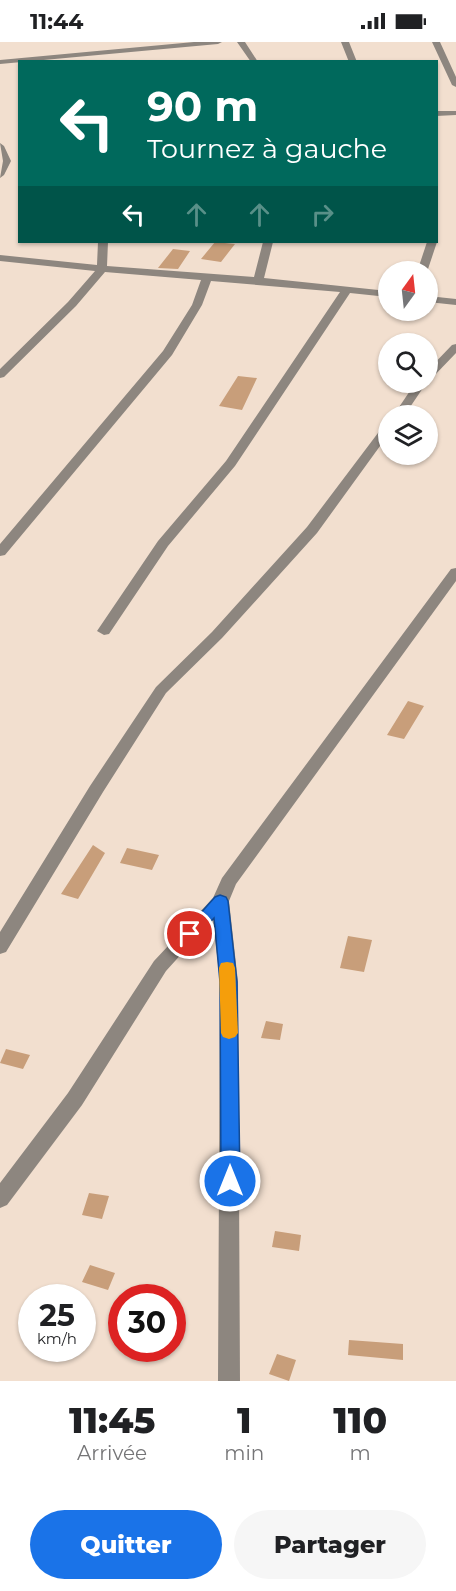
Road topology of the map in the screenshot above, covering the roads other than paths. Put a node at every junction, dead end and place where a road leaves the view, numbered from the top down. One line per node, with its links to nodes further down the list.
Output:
1 (218, 42): 5 (street)
2 (241, 42): 10 (street)
3 (345, 42): 11 (street)
4 (436, 42): 13 (street)
5 (105, 47): 6 (street)
6 (91, 52): 7 (street); 9 (street)
7 (18, 60)
8 (18, 60): 12 (street)
9 (100, 60)
10 (254, 60)
11 (352, 60)
12 (0, 62)
13 (456, 85)
14 (456, 113): 15 (street)
15 (438, 114)
16 (0, 146): 17 (street)
17 (7, 156): 18 (street)
18 (0, 175)
19 (103, 243): 24 (street)
20 (268, 243): 26 (street)
21 (432, 243): 23 (street)
22 (0, 258): 24 (street)
23 (426, 261)
24 (102, 269): 25 (street); 33 (street)
25 (208, 276): 26 (street); 35 (street)
26 (258, 280): 27 (street)
27 (347, 289): 28 (street); 37 (street)
28 (378, 293)
29 (438, 300): 30 (street)
30 (456, 302)
31 (456, 347): 32 (street)
32 (438, 366)
33 (0, 375)
34 (378, 441): 39 (street)
35 (0, 552)
36 (456, 572): 38 (street)
37 (104, 631)
38 (220, 901): 40 (street); 41 (street)
39 (0, 947)
40 (0, 1199)
41 (229, 1381)

